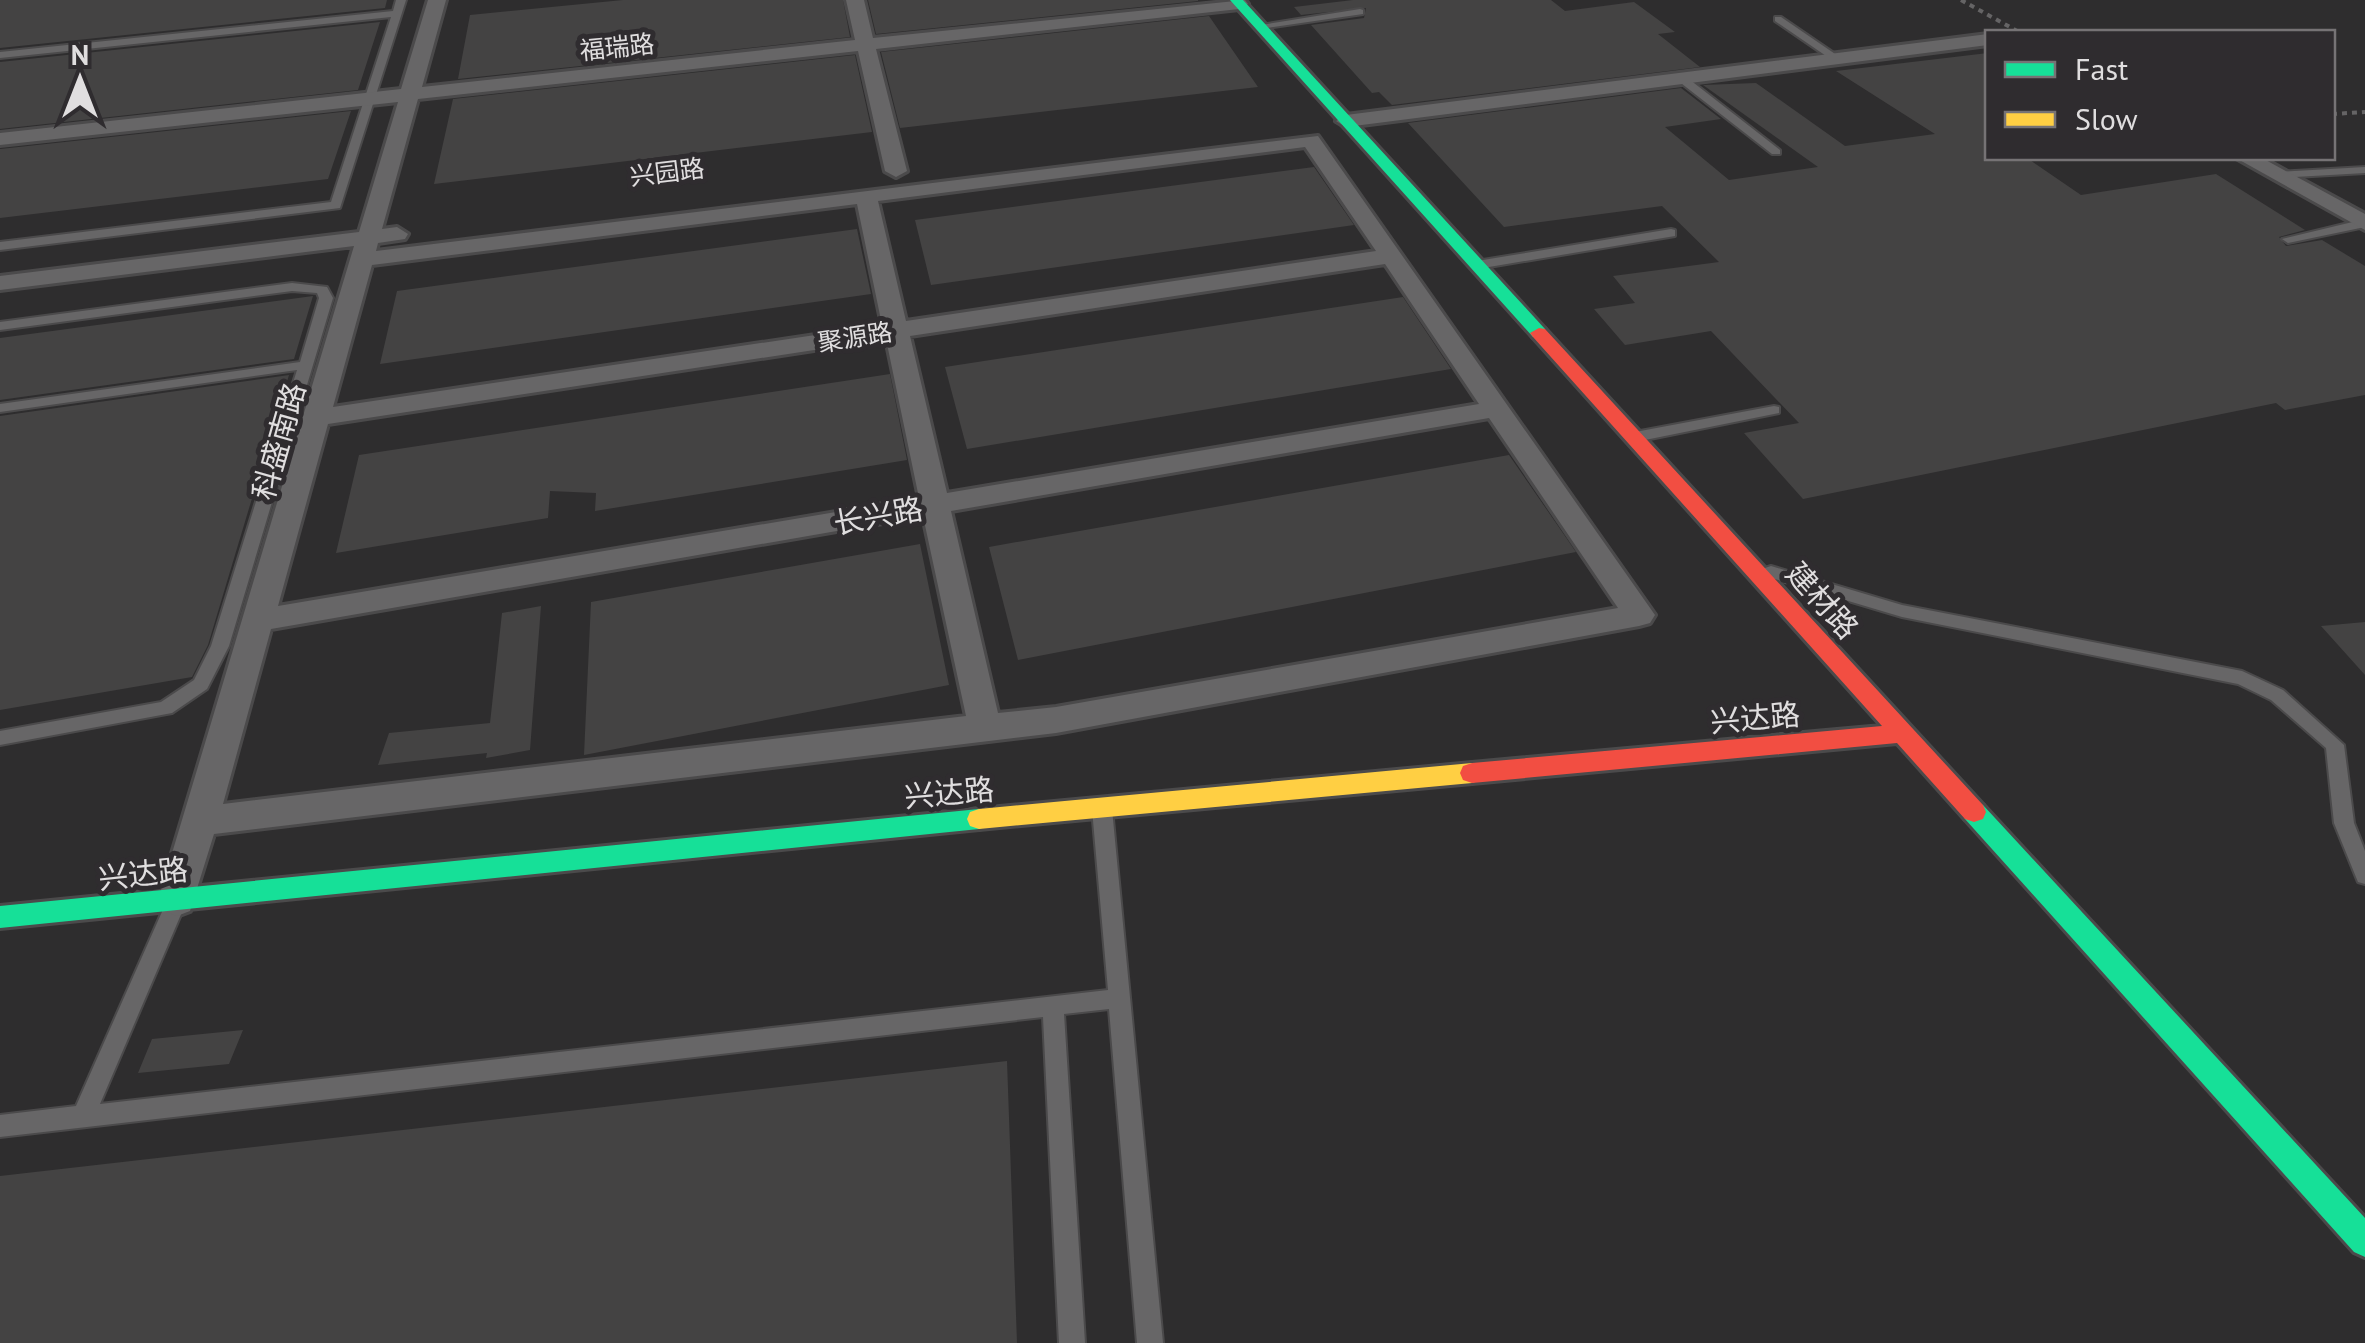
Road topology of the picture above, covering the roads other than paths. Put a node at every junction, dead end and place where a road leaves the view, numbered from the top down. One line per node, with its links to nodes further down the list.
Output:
1 (400, 0): 7 (lane)
2 (451, 0): 4 (street)
3 (855, 0): 11 (street)
4 (437, 1): 15 (street, 科盛南路)
5 (1238, 2): 9 (street, 建材路); 11 (street, 福瑞路)
6 (1360, 12): 9 (lane)
7 (396, 14): 12 (lane); 16 (lane)
8 (1778, 18): 13 (lane)
9 (1260, 26): 17 (street, 建材路)
10 (1985, 39): 13 (street, 兴园路)
11 (866, 45): 15 (street, 福瑞路); 22 (street)
12 (0, 55)
13 (1836, 58): 14 (street, 兴园路)
14 (1681, 78): 17 (street, 兴园路); 19 (lane)
15 (411, 94): 16 (street, 福瑞路); 29 (street, 科盛南路)
16 (370, 98): 18 (street, 福瑞路); 28 (lane)
17 (1343, 118): 22 (street, 兴园路); 31 (street, 建材路)
18 (0, 139)
19 (1776, 152)
20 (2251, 160): 23 (street)
21 (2365, 170): 23 (lane)
22 (896, 171): 29 (street, 兴园路)
23 (2278, 175): 25 (street)
24 (866, 196): 29 (street); 30 (street); 34 (street)
25 (2365, 223): 27 (lane)
26 (1671, 233): 31 (lane)
27 (2288, 239)
28 (0, 246)
29 (369, 248): 32 (street, 兴园路); 39 (street, 科盛南路)
30 (1391, 256): 34 (street, 聚源路); 37 (street)
31 (1477, 265): 40 (street, 建材路)
32 (0, 283)
33 (0, 326): 35 (lane)
34 (896, 330): 39 (street, 聚源路); 41 (street)
35 (306, 365): 36 (lane); 46 (lane)
36 (0, 408)
37 (1496, 409): 41 (street, 长兴路); 44 (street)
38 (1774, 410): 40 (lane)
39 (319, 417): 43 (street, 科盛南路)
40 (1634, 438): 42 (street, 建材路)
41 (935, 505): 43 (street, 长兴路); 44 (street)
42 (1751, 566): 45 (street, 建材路); 49 (lane)
43 (259, 620): 48 (street, 科盛南路)
44 (985, 727): 48 (street)
45 (1904, 733): 47 (street, 兴达路); 56 (street, 建材路)
46 (0, 738)
47 (1102, 808): 50 (street, 兴达路); 52 (lane)
48 (200, 821): 50 (street, 科盛南路)
49 (2365, 876)
50 (177, 900): 51 (street, 兴达路); 54 (lane)
51 (0, 917)
52 (1119, 998): 53 (lane); 58 (lane)
53 (1053, 1006): 54 (lane); 57 (lane)
54 (82, 1117): 55 (lane)
55 (0, 1126)
56 (2365, 1241)
57 (1072, 1343)
58 (1150, 1343)

